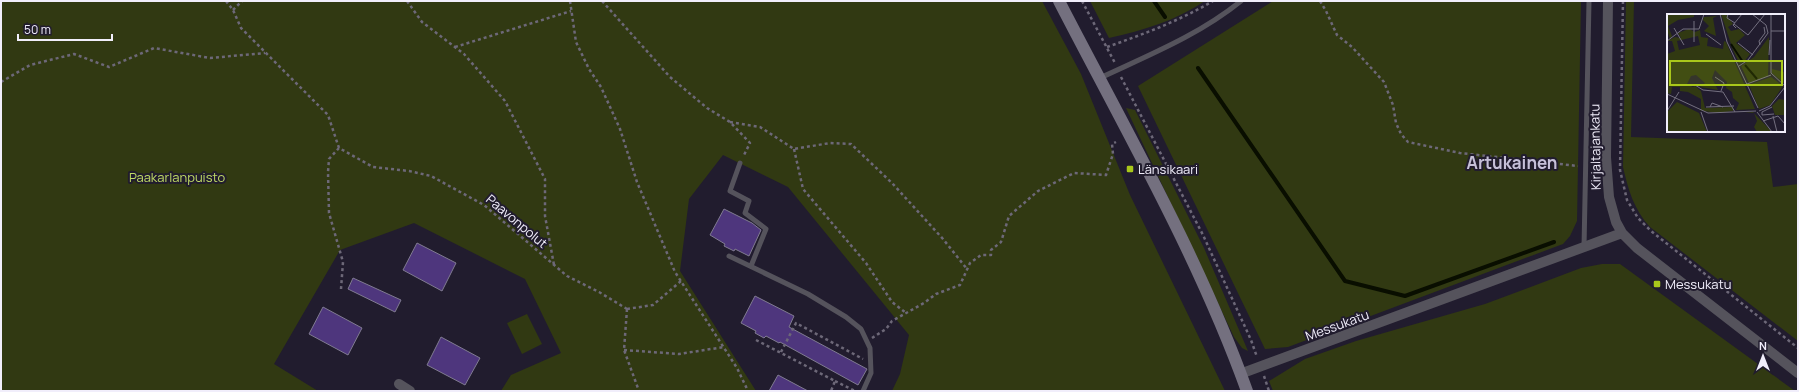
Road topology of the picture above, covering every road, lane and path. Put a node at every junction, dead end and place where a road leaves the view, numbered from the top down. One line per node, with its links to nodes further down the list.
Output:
1 (226, 1): 14 (path)
2 (242, 1): 14 (path)
3 (406, 1): 16 (path)
4 (570, 1): 15 (path)
5 (602, 1): 22 (path)
6 (1059, 1): 20 (street)
7 (1082, 1): 17 (path)
8 (1213, 1): 17 (path)
9 (1241, 1): 19 (lane)
10 (1320, 1): 27 (path)
11 (1589, 1): 27 (lane, Kirjaltajankatu)
12 (1608, 1): 28 (street, Kirjaltajankatu)
13 (1623, 1): 41 (path)
14 (234, 10): 18 (path)
15 (571, 11): 16 (path); 34 (path)
16 (455, 47): 31 (path)
17 (1107, 47): 19 (path)
18 (265, 53): 21 (path); 24 (path)
19 (1118, 70): 20 (lane); 45 (path)
20 (1099, 78): 47 (street)
21 (1, 82)
22 (730, 122): 25 (path); 26 (path)
23 (1116, 142): 33 (path)
24 (339, 148): 31 (path, Paavonpolut); 35 (path)
25 (794, 149): 33 (path); 37 (path)
26 (740, 163): 32 (lane)
27 (1586, 167): 29 (lane, Kirjaltajankatu)
28 (1622, 233): 29 (street, Messukatu); 46 (street, Kirjaltajankatu)
29 (1584, 248): 45 (street, Messukatu)
30 (729, 256): 32 (lane)
31 (554, 265): 36 (path, Paavonpolut)
32 (751, 266): 39 (lane)
33 (968, 270): 37 (path)
34 (681, 281): 36 (path); 40 (path)
35 (341, 289)
36 (627, 309): 42 (path)
37 (906, 314): 39 (path)
38 (756, 340): 43 (path)
39 (867, 341): 44 (lane)
40 (724, 348): 42 (path); 52 (path)
41 (1798, 348)
42 (624, 350): 51 (path)
43 (781, 352): 44 (path); 48 (path)
44 (871, 364): 55 (lane)
45 (1260, 366): 47 (street, Messukatu); 57 (path)
46 (1798, 373)
47 (1240, 374): 56 (street)
48 (835, 381): 53 (path); 54 (path)
49 (399, 384): 50 (street)
50 (410, 391)
51 (639, 391)
52 (748, 391)
53 (831, 391)
54 (856, 391)
55 (863, 391)
56 (1247, 391)
57 (1269, 391)

